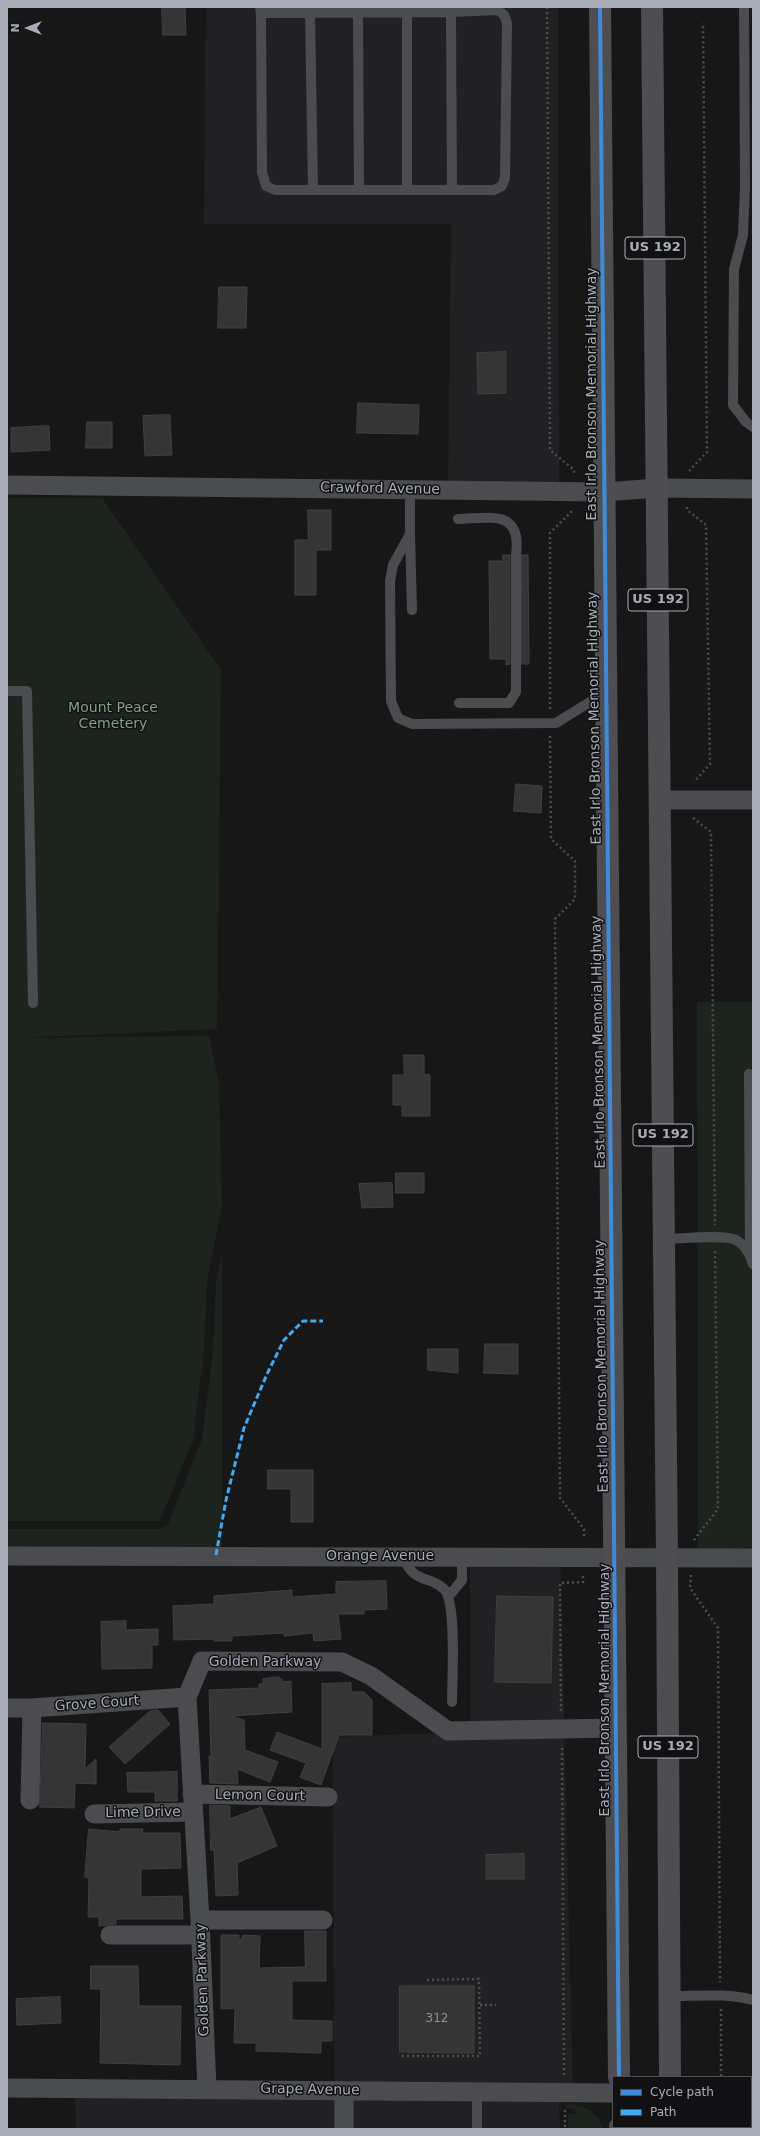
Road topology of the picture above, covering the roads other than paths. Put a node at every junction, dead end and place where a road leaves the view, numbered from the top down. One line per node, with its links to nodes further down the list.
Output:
1 (600, 7): 21 (highway, East Irlo Bronson Memorial Highway)
2 (642, 7): 10 (highway)
3 (652, 7): 10 (highway, US 192)
4 (744, 7): 11 (lane)
5 (451, 9): 7 (lane); 15 (lane); 15 (lane)
6 (261, 10): 8 (lane); 12 (lane)
7 (407, 12): 9 (lane); 14 (lane)
8 (310, 13): 9 (lane); 12 (lane)
9 (358, 13): 13 (lane)
10 (652, 37): 18 (highway, US 192)
11 (749, 130): 16 (lane)
12 (312, 190): 13 (lane)
13 (359, 190): 14 (lane)
14 (407, 190): 15 (lane)
15 (452, 190)
16 (753, 427)
17 (7, 485): 20 (street, Crawford Avenue)
18 (658, 488): 19 (street, Crawford Avenue); 21 (street, Crawford Avenue); 28 (highway, US 192)
19 (753, 489)
20 (410, 490): 21 (street, Crawford Avenue); 23 (lane)
21 (604, 492): 26 (highway, East Irlo Bronson Memorial Highway)
22 (458, 519): 27 (lane)
23 (410, 534): 24 (lane); 26 (lane)
24 (412, 610)
25 (7, 690): 30 (lane)
26 (606, 692): 38 (highway, East Irlo Bronson Memorial Highway)
27 (459, 704)
28 (660, 800): 29 (street); 32 (highway, US 192)
29 (753, 800)
30 (33, 1004)
31 (749, 1074): 33 (lane)
32 (664, 1239): 33 (lane); 39 (highway, US 192)
33 (750, 1253): 34 (lane)
34 (753, 1264)
35 (7, 1556): 36 (street, Orange Avenue)
36 (403, 1556): 37 (street, Orange Avenue); 41 (lane)
37 (462, 1556): 38 (street, Orange Avenue); 41 (lane)
38 (615, 1557): 39 (street, Orange Avenue); 46 (highway, East Irlo Bronson Memorial Highway)
39 (667, 1558): 40 (street, Orange Avenue); 54 (highway, US 192)
40 (753, 1558)
41 (449, 1596): 43 (lane)
42 (187, 1697): 45 (street, Grove Court); 46 (street, Golden Parkway); 49 (street, Golden Parkway)
43 (452, 1702)
44 (7, 1708): 45 (street, Grove Court)
45 (32, 1708): 48 (street)
46 (616, 1728): 56 (highway, East Irlo Bronson Memorial Highway)
47 (328, 1797): 49 (street, Lemon Court)
48 (30, 1800)
49 (192, 1803): 50 (street, Lime Drive); 52 (street, Golden Parkway)
50 (94, 1814)
51 (323, 1920): 52 (street)
52 (201, 1927): 53 (street); 59 (street, Golden Parkway)
53 (110, 1934)
54 (670, 1996): 55 (lane); 57 (highway, US 192)
55 (753, 2000)
56 (619, 2076)
57 (670, 2076)
58 (7, 2088): 59 (street, Grape Avenue)
59 (207, 2089): 60 (street, Grape Avenue)
60 (344, 2090): 61 (street, Grape Avenue); 63 (street)
61 (477, 2092): 62 (street, Grape Avenue); 64 (lane)
62 (612, 2093)
63 (344, 2129)
64 (477, 2129)

